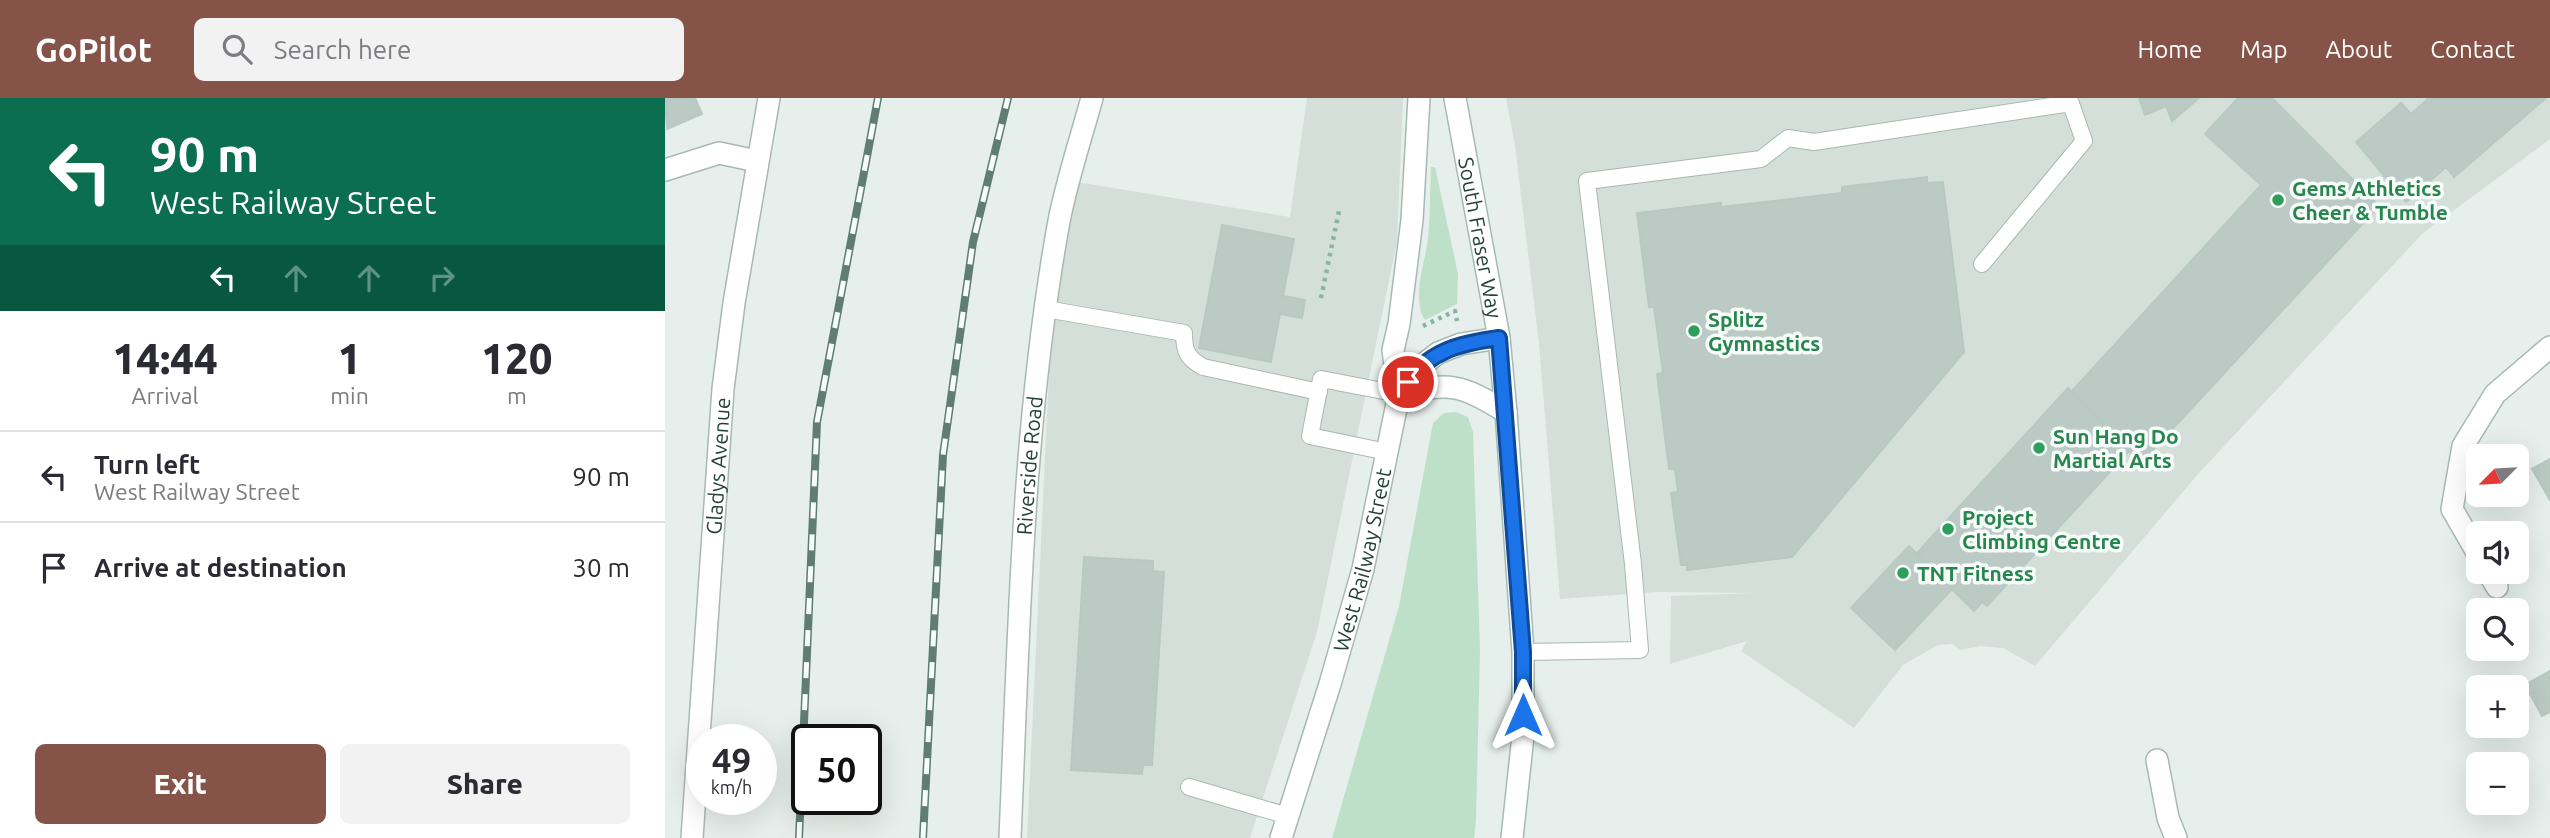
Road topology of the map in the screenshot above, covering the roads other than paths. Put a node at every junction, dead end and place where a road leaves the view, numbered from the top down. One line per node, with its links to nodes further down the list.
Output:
1 (769, 98): 6 (street, Gladys Avenue)
2 (1092, 98): 9 (street, Riverside Road)
3 (1419, 98): 13 (street)
4 (1455, 98): 10 (street, South Fraser Way)
5 (2070, 100): 8 (lane); 17 (lane)
6 (757, 161): 7 (street); 21 (street, Gladys Avenue)
7 (665, 170)
8 (1982, 264)
9 (1046, 309): 12 (lane); 22 (street, Riverside Road)
10 (1499, 338): 13 (street, West Railway Street); 14 (street, South Fraser Way)
11 (2550, 347): 16 (street)
12 (1320, 386): 13 (lane); 15 (lane)
13 (1399, 394): 14 (street); 15 (street, West Railway Street)
14 (1506, 412): 17 (street, South Fraser Way)
15 (1387, 452): 20 (street, West Railway Street)
16 (2466, 533)
17 (1523, 652): 24 (street, South Fraser Way)
18 (2157, 760): 25 (street)
19 (1189, 787): 20 (lane)
20 (1288, 816): 23 (street, West Railway Street)
21 (692, 838)
22 (1010, 838)
23 (1281, 838)
24 (1513, 838)
25 (2176, 838)

